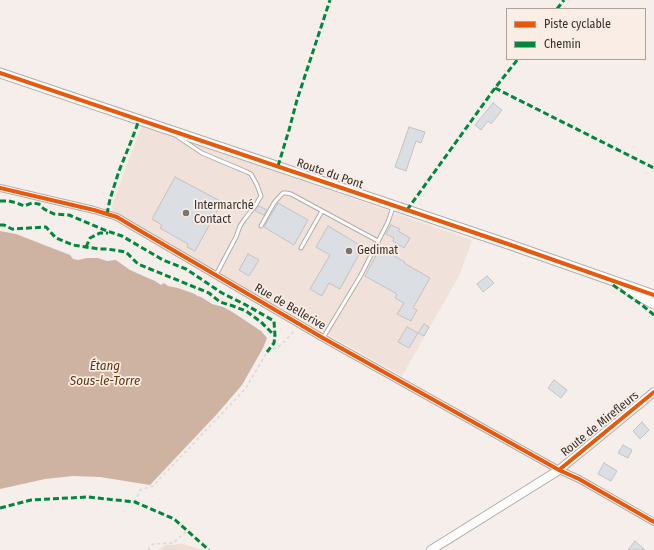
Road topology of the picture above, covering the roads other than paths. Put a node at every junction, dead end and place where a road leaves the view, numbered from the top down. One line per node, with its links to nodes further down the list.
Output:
1 (0, 73): 2 (main road, Route du Pont)
2 (168, 130): 4 (main road, Route du Pont); 9 (lane)
3 (0, 188): 9 (street, Rue de Bellerive)
4 (393, 205): 7 (lane); 10 (main road, Route du Pont)
5 (322, 211): 6 (lane); 7 (lane); 8 (lane)
6 (261, 226)
7 (378, 241): 13 (lane)
8 (301, 248)
9 (216, 275): 13 (street, Rue de Bellerive)
10 (600, 276): 11 (main road, Route du Pont); 12 (main road, Route du Pont)
11 (654, 295)
12 (654, 304)
13 (323, 338): 15 (street, Rue de Bellerive)
14 (654, 392): 15 (street, Route de Mirefleurs)
15 (559, 470): 16 (street, Rue de Bellerive); 17 (street, Route de Mirefleurs)
16 (654, 522)
17 (431, 550)

